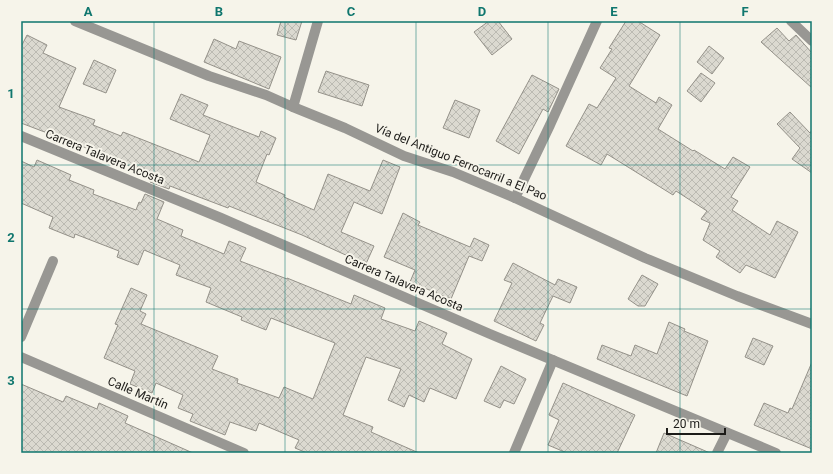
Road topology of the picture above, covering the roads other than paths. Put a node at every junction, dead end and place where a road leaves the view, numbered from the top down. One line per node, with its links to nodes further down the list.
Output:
1 (75, 21): 6 (street, Vía del Antiguo Ferrocarril a El Pao)
2 (318, 21): 6 (street)
3 (597, 21): 8 (street)
4 (791, 21): 5 (street)
5 (812, 41)
6 (293, 107): 8 (street, Vía del Antiguo Ferrocarril a El Pao)
7 (21, 136): 13 (street, Carrera Talavera Acosta)
8 (515, 198): 10 (street, Vía del Antiguo Ferrocarril a El Pao)
9 (53, 261): 11 (street)
10 (812, 324)
11 (21, 337)
12 (21, 357): 15 (street, Calle Martín)
13 (554, 360): 14 (street, Carrera Talavera Acosta); 16 (street)
14 (727, 433): 17 (street); 18 (street, Carrera Talavera Acosta)
15 (244, 453)
16 (514, 453)
17 (717, 453)
18 (776, 453)

